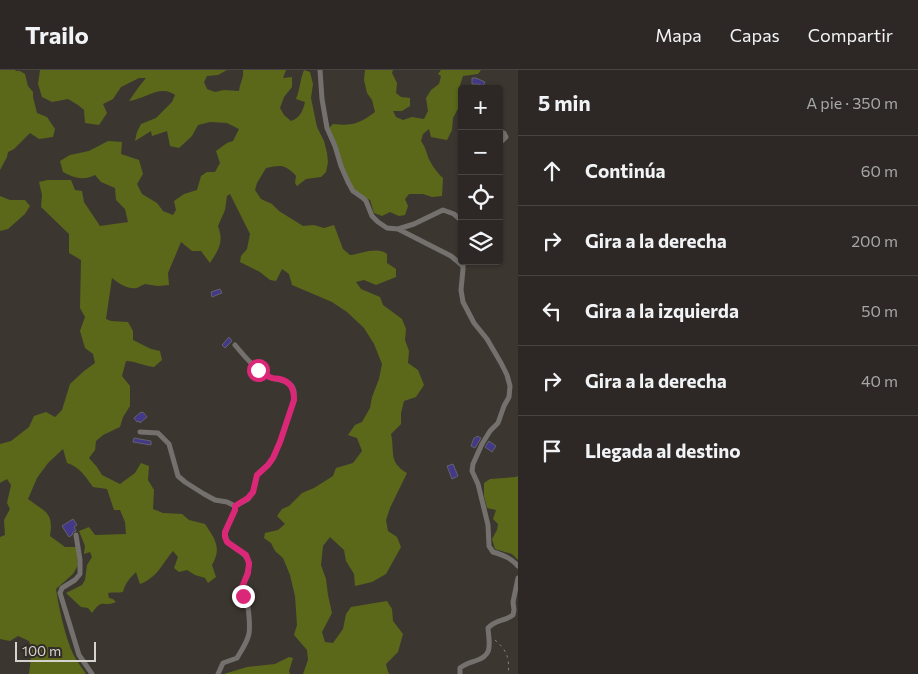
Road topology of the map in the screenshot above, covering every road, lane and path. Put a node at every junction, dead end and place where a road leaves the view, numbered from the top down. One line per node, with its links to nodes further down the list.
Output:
1 (320, 70): 3 (street)
2 (461, 220): 3 (street)
3 (398, 229): 4 (street)
4 (463, 266): 9 (street)
5 (236, 345): 7 (street)
6 (140, 432): 7 (street)
7 (235, 506): 13 (street)
8 (76, 536): 12 (street)
9 (518, 566)
10 (518, 578): 11 (street)
11 (488, 636): 14 (street); 15 (path)
12 (92, 674)
13 (218, 674)
14 (460, 674)
15 (508, 674)

